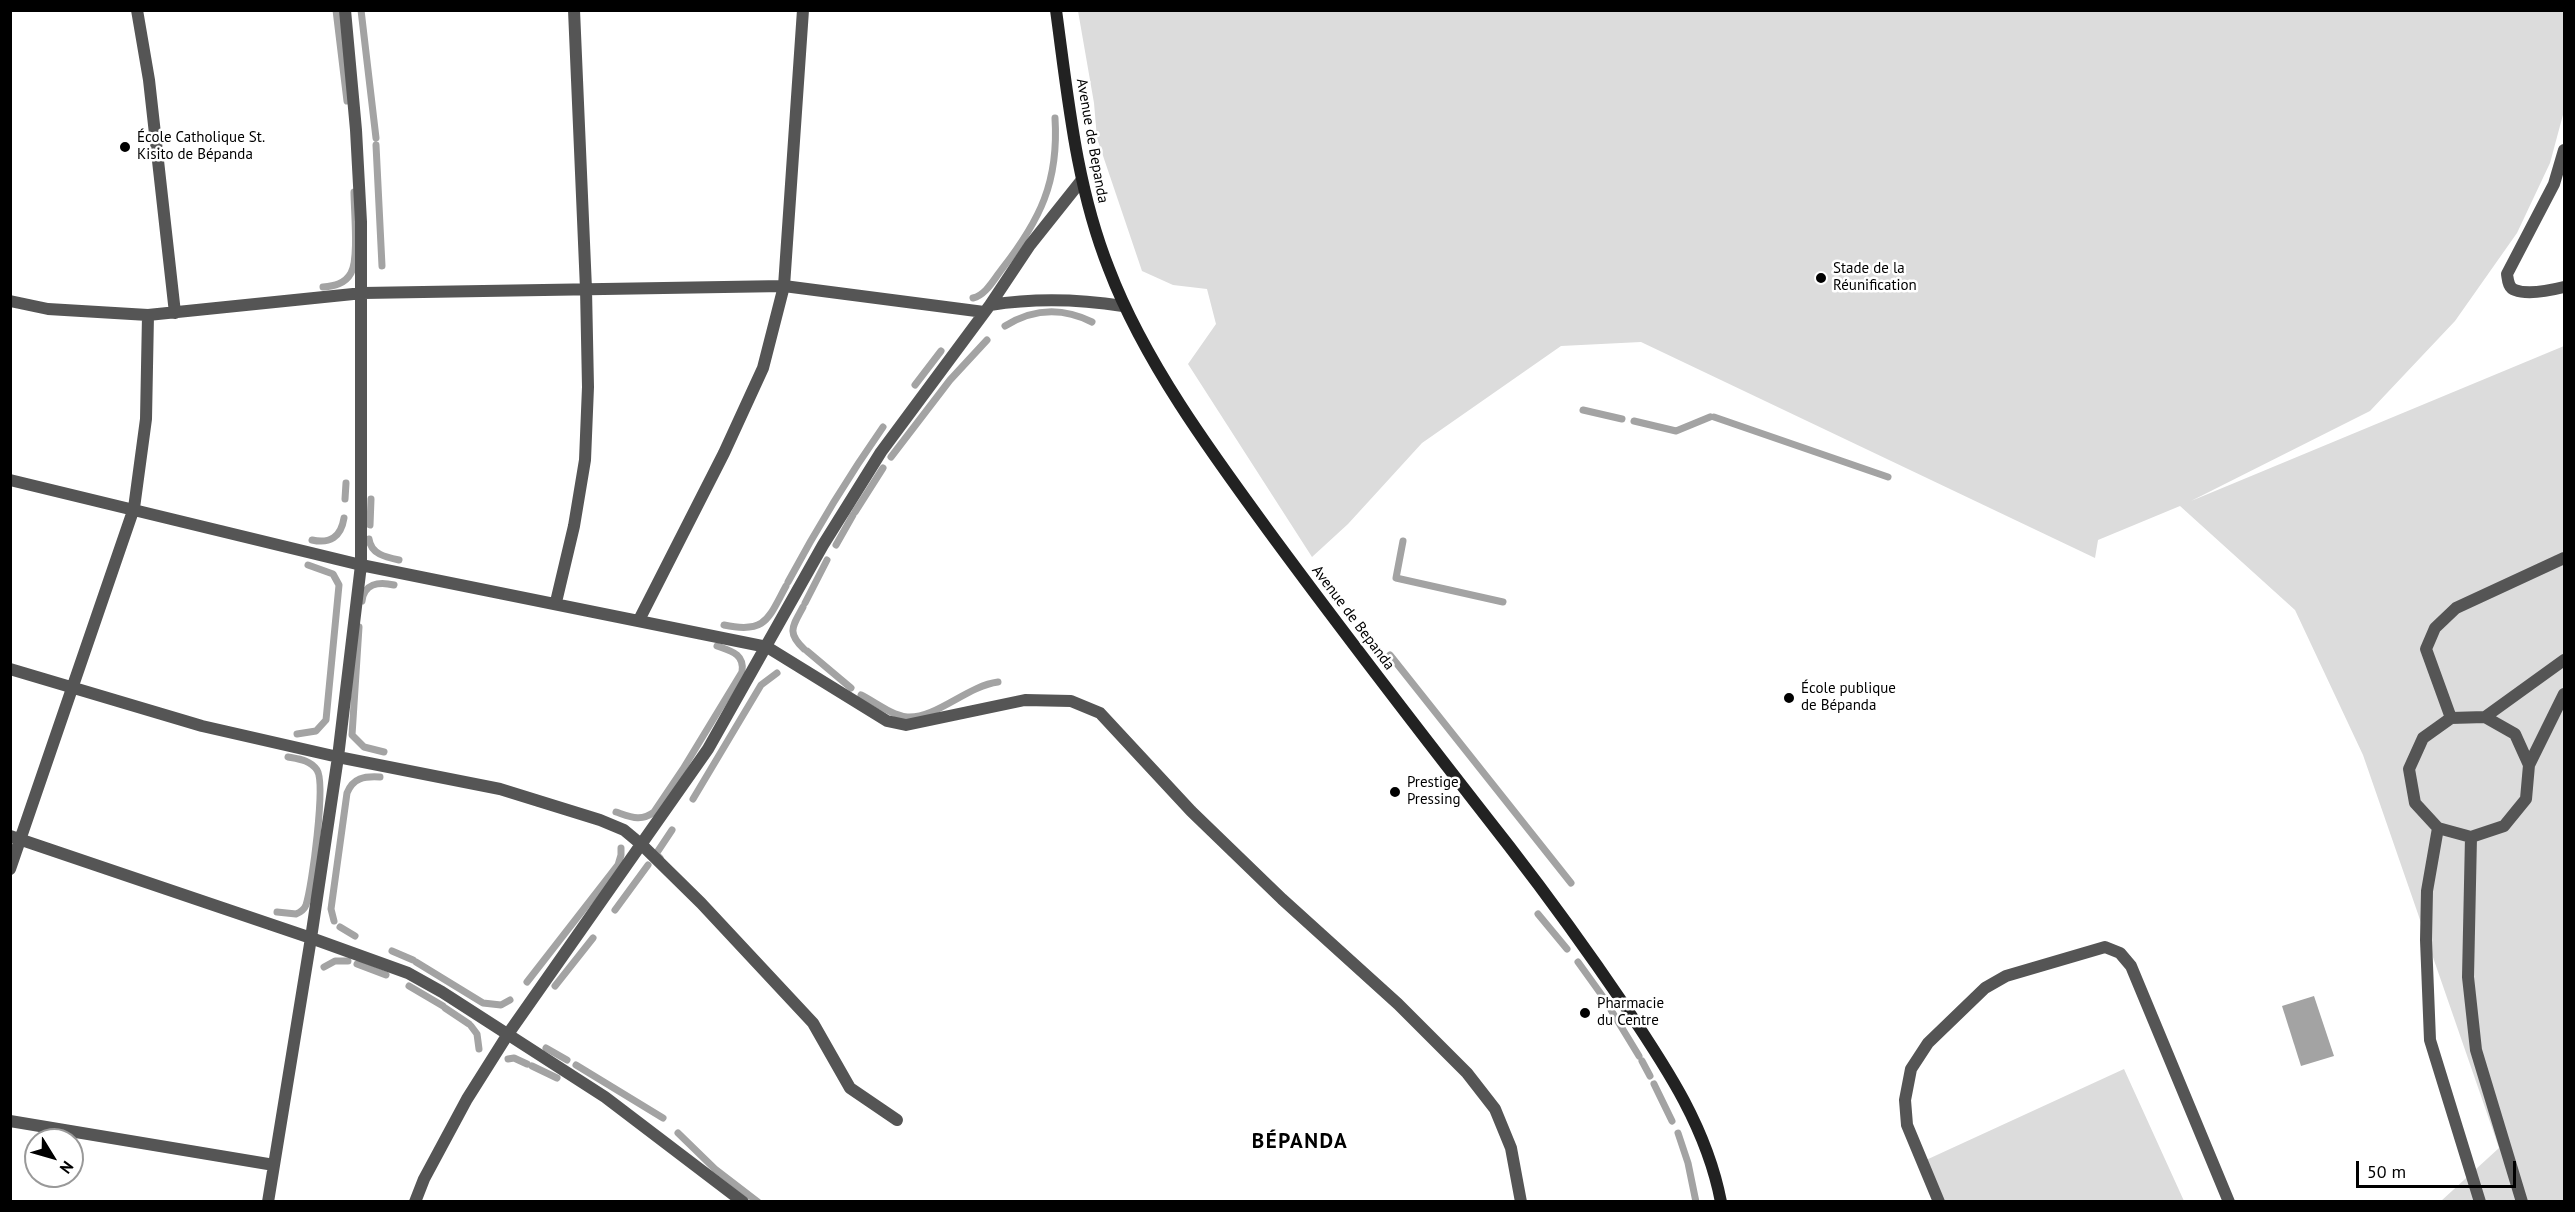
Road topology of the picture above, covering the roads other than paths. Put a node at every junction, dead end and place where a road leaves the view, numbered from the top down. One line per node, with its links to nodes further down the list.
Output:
1 (137, 10): 15 (street)
2 (345, 10): 11 (street)
3 (574, 10): 10 (street)
4 (803, 10): 8 (street)
5 (1056, 10): 7 (main road, Avenue de Bepanda)
6 (2565, 150): 9 (street)
7 (1081, 182): 13 (main road, Avenue de Bepanda); 14 (street)
8 (784, 286): 10 (street); 14 (street); 22 (street)
9 (2565, 287)
10 (586, 289): 11 (street); 21 (street)
11 (363, 293): 15 (street); 20 (street)
12 (10, 300): 16 (street)
13 (1124, 306): 14 (street); 46 (main road, Avenue de Bepanda)
14 (987, 308): 23 (street)
15 (175, 312): 16 (street)
16 (148, 315): 18 (street)
17 (10, 480): 18 (street)
18 (135, 508): 20 (street); 26 (street)
19 (2565, 558): 29 (street)
20 (361, 565): 21 (street); 30 (street)
21 (556, 602): 22 (street)
22 (639, 620): 23 (street)
23 (767, 647): 35 (street); 45 (street)
24 (2565, 660): 28 (street)
25 (10, 669): 26 (street)
26 (74, 688): 30 (street); 33 (street)
27 (2565, 694): 31 (street)
28 (2485, 717): 29 (street); 31 (street)
29 (2451, 718): 32 (street)
30 (338, 757): 35 (street); 37 (street)
31 (2529, 765): 34 (street)
32 (2439, 828): 34 (street); 49 (street)
33 (16, 837): 36 (street); 37 (street)
34 (2471, 837): 50 (street)
35 (642, 845): 38 (street); 39 (street)
36 (10, 869)
37 (310, 938): 38 (street); 41 (street)
38 (507, 1034): 43 (street); 44 (street)
39 (897, 1120)
40 (10, 1121): 41 (street)
41 (274, 1165): 42 (street)
42 (268, 1202)
43 (415, 1202)
44 (742, 1202)
45 (1521, 1202)
46 (1721, 1202)
47 (1939, 1202): 48 (street)
48 (2229, 1202)
49 (2480, 1202)
50 (2522, 1202)

